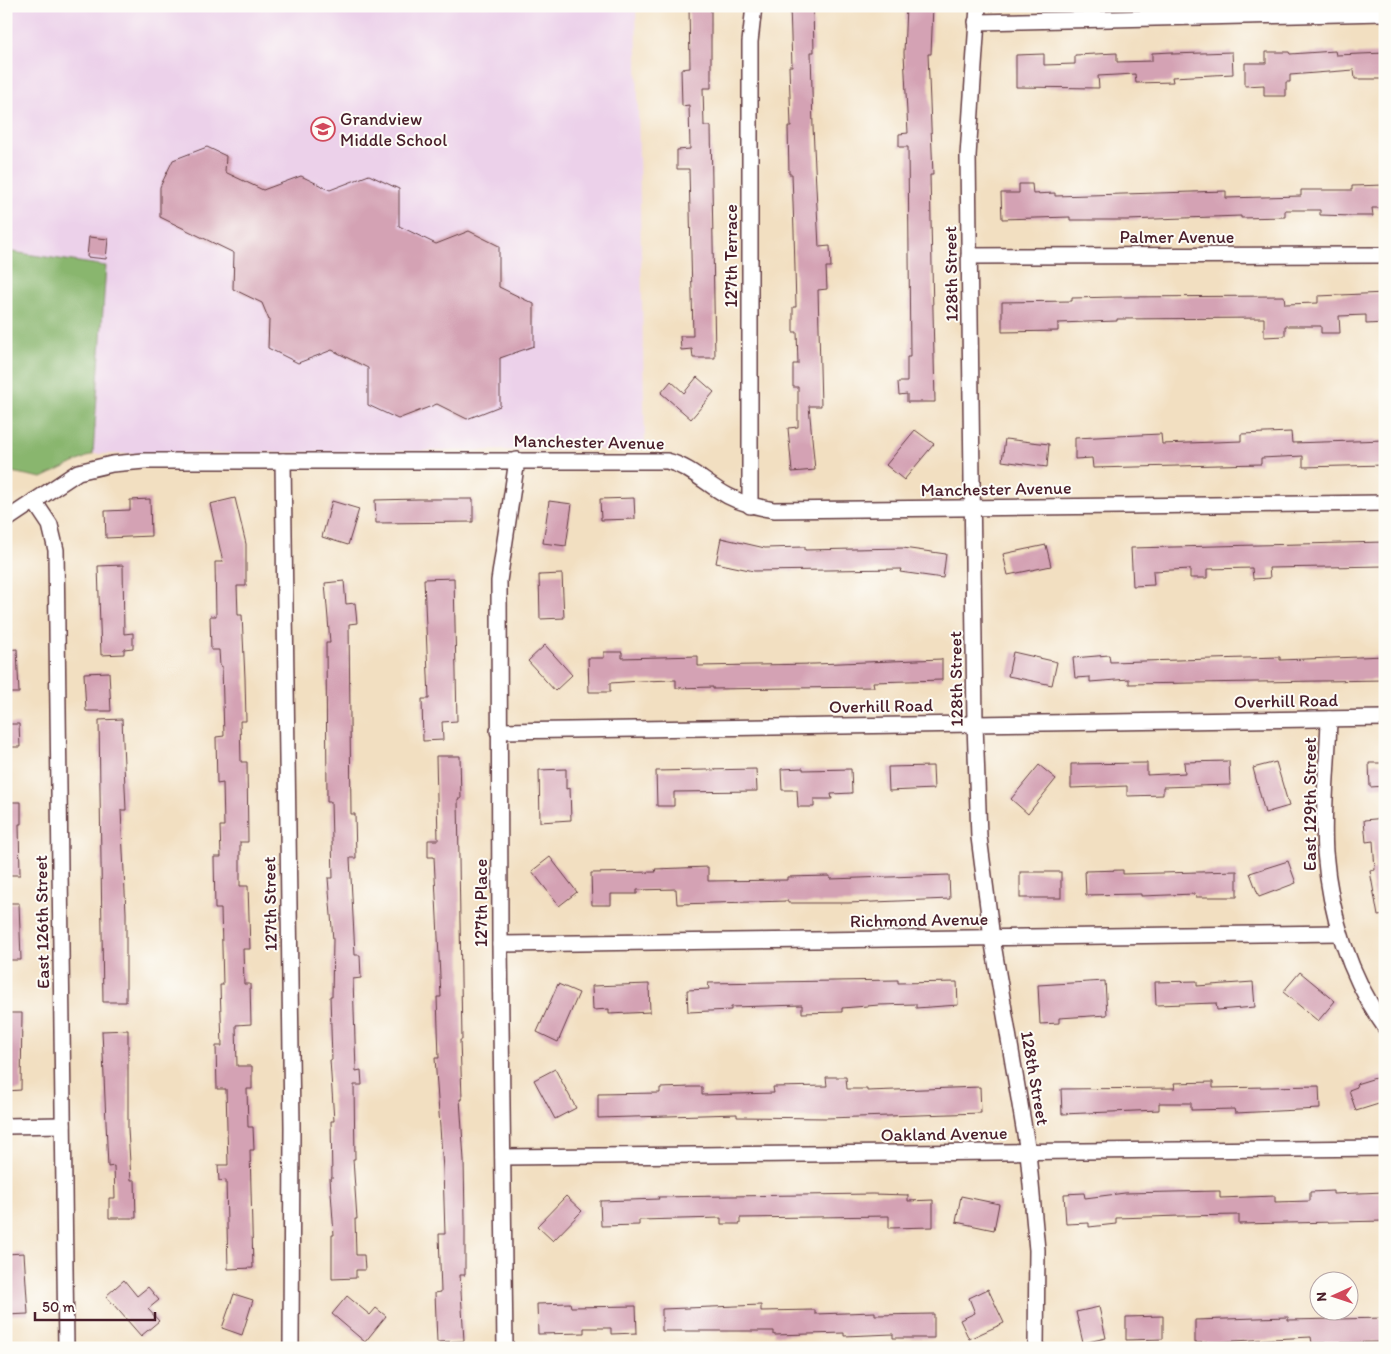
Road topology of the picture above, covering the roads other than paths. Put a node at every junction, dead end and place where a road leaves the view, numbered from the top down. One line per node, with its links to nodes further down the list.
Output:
1 (754, 6): 11 (street, 127th Terrace)
2 (978, 6): 4 (street, 128th Street)
3 (1385, 12): 4 (street)
4 (976, 22): 6 (street, 128th Street)
5 (1385, 255): 6 (street, Palmer Avenue)
6 (969, 256): 12 (street, 128th Street)
7 (517, 460): 8 (street, Manchester Avenue); 11 (street, Manchester Avenue); 17 (street, 127th Place)
8 (283, 461): 9 (street, Manchester Avenue); 28 (street, 127th Street)
9 (34, 501): 13 (street, Manchester Avenue); 22 (street, East 126th Street)
10 (1385, 503): 12 (street, Manchester Avenue)
11 (750, 506): 12 (street, Manchester Avenue)
12 (972, 508): 16 (street, 128th Street)
13 (6, 520)
14 (1385, 718): 15 (street, Overhill Road)
15 (1329, 719): 16 (street, Overhill Road); 18 (street, East 129th Street)
16 (975, 724): 17 (street, Overhill Road); 19 (street, 128th Street)
17 (498, 731): 20 (street, 127th Place)
18 (1340, 933): 19 (street, Richmond Avenue); 21 (street, East 129th Street)
19 (992, 938): 20 (street, Richmond Avenue); 25 (street, 128th Street)
20 (500, 944): 26 (street, 127th Place)
21 (1385, 1027)
22 (63, 1125): 23 (street); 27 (street, East 126th Street)
23 (6, 1126)
24 (1385, 1148): 25 (street, Oakland Avenue)
25 (1028, 1152): 26 (street, Oakland Avenue); 30 (street, 128th Street)
26 (503, 1157): 29 (street, 127th Place)
27 (66, 1348)
28 (291, 1348)
29 (506, 1348)
30 (1036, 1348)

